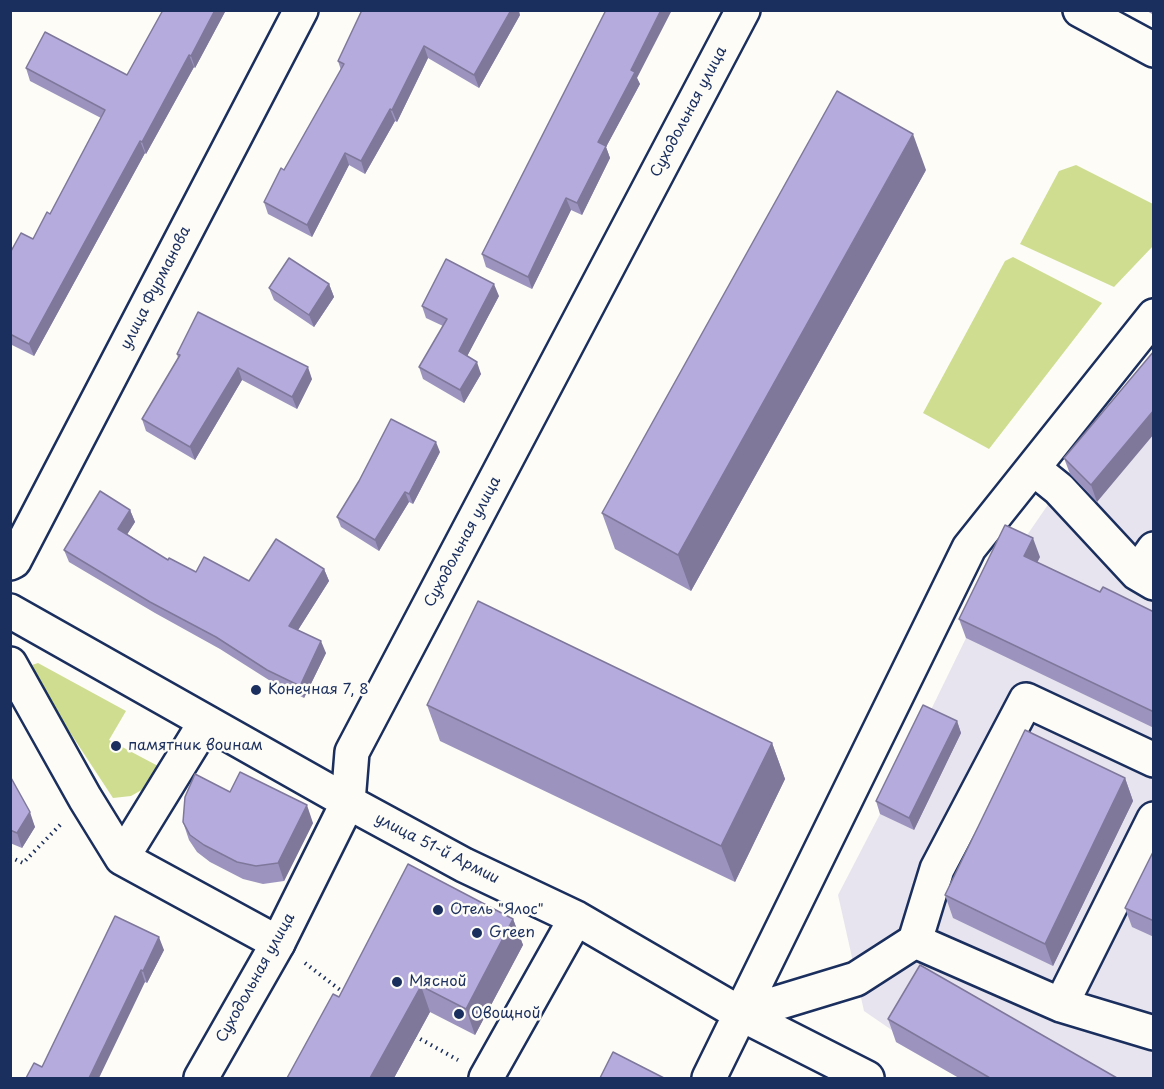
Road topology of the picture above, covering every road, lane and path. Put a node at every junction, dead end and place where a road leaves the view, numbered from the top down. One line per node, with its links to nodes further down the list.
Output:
1 (301, 10): 7 (street, улица Фурманова)
2 (742, 10): 14 (street, Суходольная улица)
3 (1080, 10): 4 (street)
4 (1154, 50)
5 (1154, 316): 6 (street)
6 (1033, 468): 8 (street); 23 (street)
7 (10, 563)
8 (1148, 568)
9 (10, 611): 11 (street, улица 51-й Армии)
10 (10, 664): 13 (street)
11 (205, 723): 14 (street, улица 51-й Армии); 17 (street)
12 (1154, 760): 19 (street)
13 (85, 798): 16 (path); 17 (street)
14 (348, 802): 18 (street, улица 51-й Армии); 20 (street, Суходольная улица)
15 (1154, 819): 22 (street)
16 (10, 857)
17 (122, 858): 20 (street)
18 (576, 918): 23 (street, улица 51-й Армии); 28 (street)
19 (915, 941): 22 (street); 23 (street)
20 (278, 943): 21 (path); 27 (street, Суходольная улица)
21 (348, 996)
22 (1061, 1005): 25 (street)
23 (741, 1014): 26 (street, улица 51-й Армии); 29 (street)
24 (407, 1031): 28 (path)
25 (1154, 1033)
26 (856, 1076)
27 (201, 1078)
28 (487, 1078)
29 (709, 1078)

